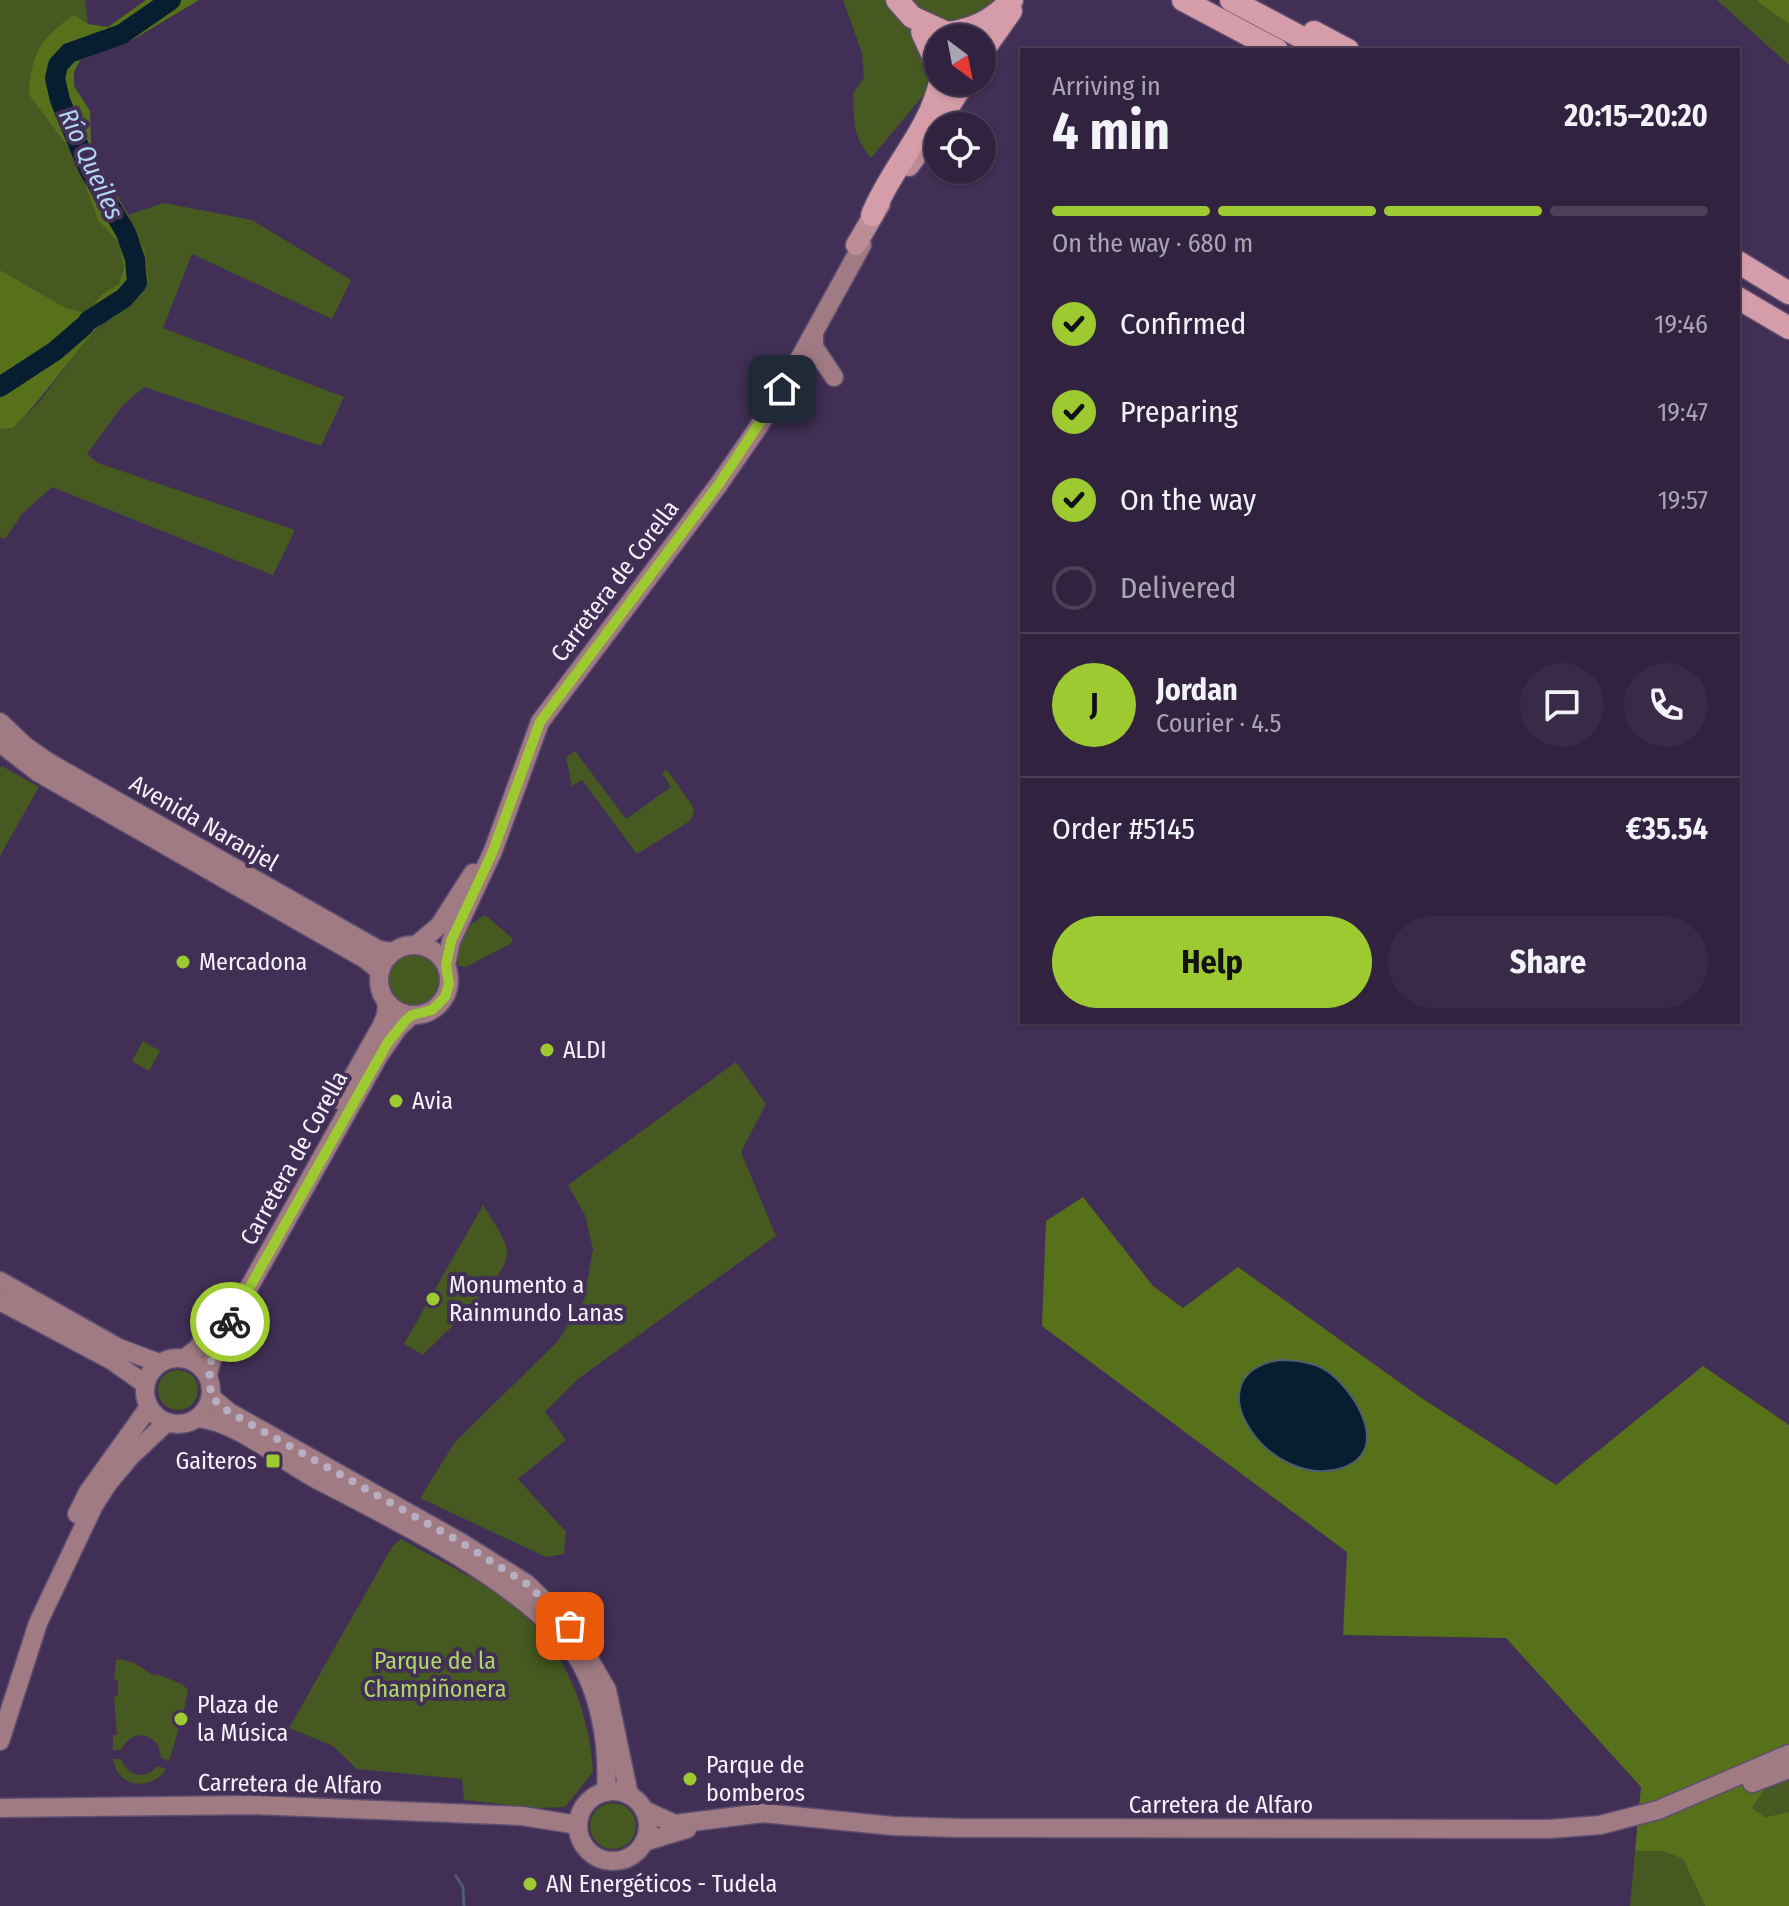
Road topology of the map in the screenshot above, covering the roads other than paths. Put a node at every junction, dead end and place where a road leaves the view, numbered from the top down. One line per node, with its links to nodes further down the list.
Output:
1 (888, 0): 12 (highway)
2 (897, 0): 10 (highway)
3 (1163, 0): 11 (highway)
4 (1183, 0): 11 (highway)
5 (1231, 0): 16 (highway)
6 (1254, 0): 17 (highway)
7 (1014, 2): 8 (highway); 9 (main road); 13 (highway); 14 (main road)
8 (982, 24)
9 (996, 24)
10 (924, 25)
11 (1232, 26): 15 (highway)
12 (924, 27)
13 (996, 30)
14 (996, 37)
15 (1273, 48)
16 (1321, 48)
17 (1344, 48)
18 (936, 96): 21 (highway)
19 (947, 96): 21 (main road)
20 (924, 146): 22 (main road)
21 (872, 215): 22 (main road)
22 (859, 245): 29 (main road, Carretera de Corella); 35 (main road, Carretera de Corella)
23 (1740, 263): 25 (highway)
24 (1740, 276): 27 (highway)
25 (1789, 293)
26 (1740, 299): 28 (highway)
27 (1789, 305)
28 (1789, 328)
29 (814, 333): 30 (main road, Carretera de Corella); 30 (main road)
30 (792, 372): 31 (main road, Carretera de Corella)
31 (773, 403): 32 (main road); 37 (main road, Carretera de Corella)
32 (718, 497)
33 (0, 722): 36 (main road, Avenida Naranjel)
34 (0, 743): 38 (main road, Avenida Naranjel)
35 (416, 945): 36 (main road); 37 (main road)
36 (392, 952): 38 (main road)
37 (446, 965): 40 (main road)
38 (380, 971): 39 (main road)
39 (387, 1003): 40 (main road); 43 (main road, Carretera de Corella)
40 (412, 1015): 45 (main road, Carretera de Corella)
41 (0, 1281): 44 (main road)
42 (0, 1301): 46 (main road)
43 (185, 1358): 44 (main road); 45 (main road)
44 (159, 1363): 46 (main road)
45 (208, 1374): 47 (main road)
46 (145, 1384): 48 (main road)
47 (211, 1397): 49 (main road); 56 (main road)
48 (149, 1407): 50 (main road); 51 (main road)
49 (198, 1418): 50 (main road); 55 (main road)
50 (167, 1422): 52 (main road)
51 (0, 1723)
52 (0, 1741)
53 (1789, 1754): 58 (main road, Carretera de Alfaro)
54 (1789, 1769): 60 (main road, Carretera de Alfaro)
55 (606, 1792): 56 (main road); 59 (main road)
56 (629, 1795): 58 (main road)
57 (0, 1808): 59 (main road, Carretera de Alfaro)
58 (644, 1810): 60 (main road)
59 (578, 1825): 60 (main road)
60 (644, 1842)

